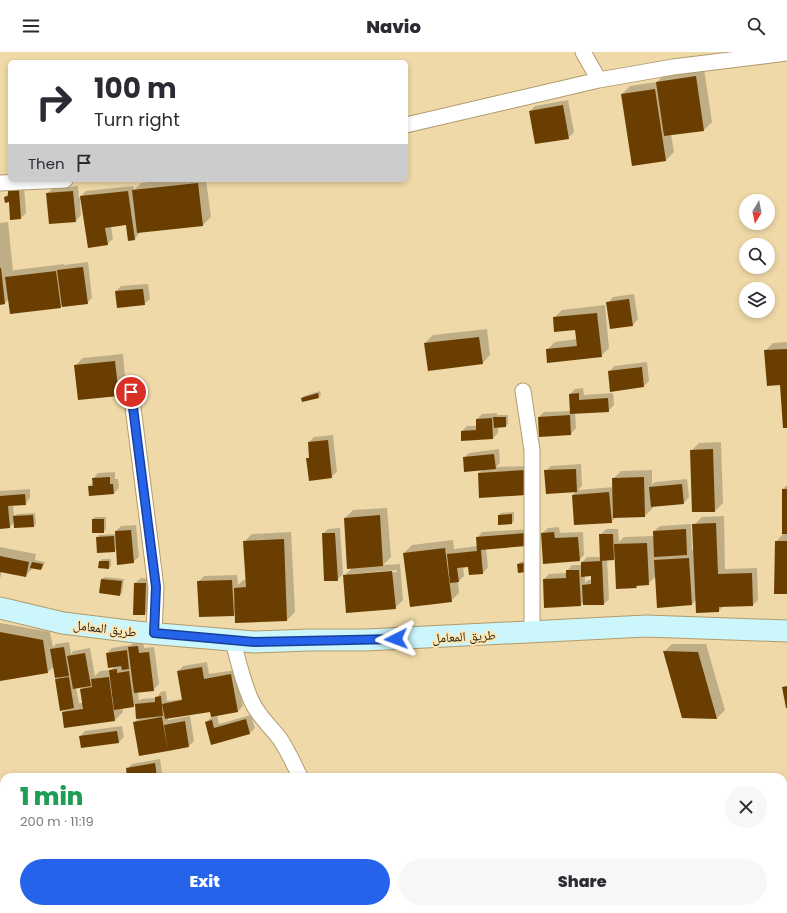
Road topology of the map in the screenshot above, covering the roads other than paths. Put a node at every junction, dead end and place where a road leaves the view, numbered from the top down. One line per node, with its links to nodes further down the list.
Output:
1 (583, 52): 3 (street)
2 (787, 53): 3 (street)
3 (600, 80): 4 (street)
4 (408, 125)
5 (22, 182): 6 (street)
6 (0, 183)
7 (523, 391): 11 (street)
8 (131, 392): 12 (street)
9 (0, 608): 12 (main road, طريق المعامل)
10 (787, 631): 11 (main road, طريق المعامل)
11 (532, 632): 13 (main road, طريق المعامل)
12 (154, 633): 13 (main road, طريق المعامل)
13 (233, 641): 14 (street)
14 (298, 773)

